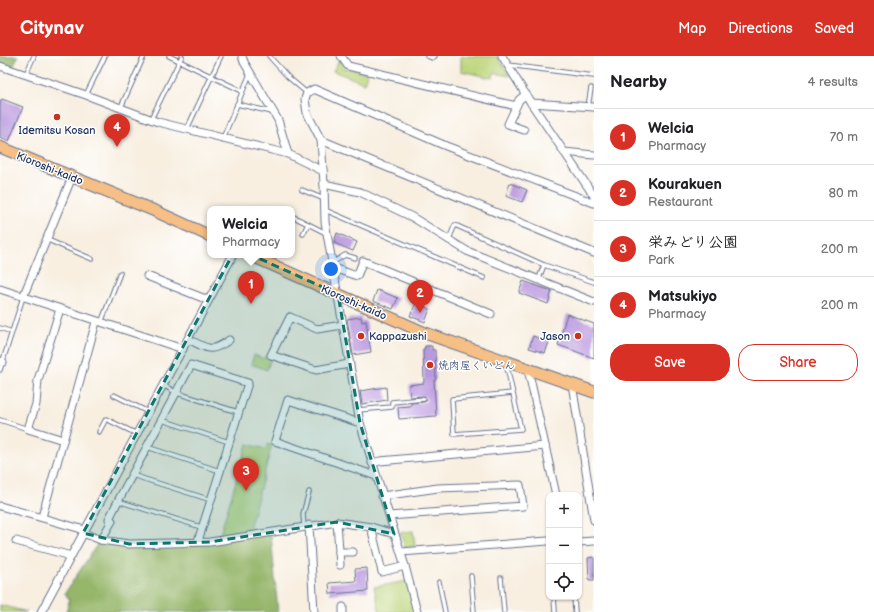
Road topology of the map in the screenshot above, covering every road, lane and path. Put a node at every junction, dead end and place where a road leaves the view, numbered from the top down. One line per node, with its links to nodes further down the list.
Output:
1 (34, 56): 16 (lane)
2 (105, 56): 24 (lane)
3 (144, 56): 28 (lane)
4 (169, 56): 13 (lane)
5 (182, 56): 13 (lane)
6 (221, 56): 18 (lane)
7 (242, 56): 17 (street)
8 (269, 56): 22 (lane)
9 (341, 56): 27 (street)
10 (427, 56): 11 (lane)
11 (435, 56)
12 (502, 56): 14 (street)
13 (180, 61): 18 (lane); 31 (lane)
14 (508, 65): 19 (lane); 23 (street)
15 (0, 66): 16 (street)
16 (26, 74): 24 (street)
17 (250, 74): 21 (lane); 30 (street)
18 (211, 76): 21 (lane); 32 (lane)
19 (594, 76)
20 (590, 88): 29 (lane)
21 (242, 91): 26 (lane)
22 (307, 93): 35 (street); 46 (street)
23 (526, 94): 25 (street); 27 (street)
24 (86, 95): 28 (street)
25 (531, 103): 29 (street); 37 (street)
26 (237, 104): 30 (lane); 34 (lane)
27 (516, 106): 33 (street)
28 (121, 107): 31 (street)
29 (591, 107)
30 (272, 112): 38 (street)
31 (151, 119): 32 (street)
32 (187, 129): 34 (street)
33 (524, 130)
34 (223, 138): 38 (street)
35 (321, 140): 40 (street); 55 (street)
36 (0, 147): 41 (main road, Kioroshi-kaido)
37 (564, 152): 39 (street); 44 (street)
38 (288, 154): 40 (street)
39 (594, 155)
40 (324, 172): 42 (street)
41 (72, 177): 52 (main road, Kioroshi-kaido); 53 (street)
42 (324, 184): 45 (street); 54 (street)
43 (302, 190): 45 (lane)
44 (594, 196)
45 (324, 199): 47 (street)
46 (594, 203)
47 (324, 210): 51 (street); 64 (lane)
48 (295, 218): 49 (lane)
49 (308, 224): 50 (lane); 51 (lane)
50 (303, 234)
51 (327, 234): 61 (street)
52 (207, 235)
53 (48, 240): 59 (lane); 69 (street)
54 (448, 241): 60 (lane); 65 (street)
55 (594, 254)
56 (230, 258): 70 (street)
57 (257, 258): 68 (main road, Kioroshi-kaido)
58 (355, 258): 61 (lane)
59 (92, 259)
60 (544, 265): 65 (lane); 66 (lane)
61 (333, 266): 68 (street); 73 (street)
62 (120, 273): 74 (lane)
63 (147, 276): 70 (street)
64 (484, 278)
65 (538, 281): 71 (street)
66 (594, 282)
67 (0, 289): 69 (street)
68 (338, 294): 75 (street); 82 (main road, Kioroshi-kaido)
69 (23, 297): 72 (street); 77 (lane)
70 (208, 300): 78 (street)
71 (594, 302)
72 (60, 309): 74 (street); 99 (street)
73 (491, 314)
74 (98, 322): 80 (street); 102 (street)
75 (343, 325): 83 (street); 83 (street)
76 (0, 328): 77 (lane)
77 (12, 332): 81 (lane)
78 (188, 339): 79 (street); 80 (street)
79 (228, 340)
80 (182, 349): 87 (street)
81 (1, 362): 85 (lane)
82 (506, 362): 84 (main road, Kioroshi-kaido); 90 (lane)
83 (349, 364): 93 (street)
84 (528, 369): 86 (main road, Kioroshi-kaido); 104 (street)
85 (0, 370)
86 (572, 384): 88 (main road, Kioroshi-kaido); 118 (street)
87 (163, 385): 89 (lane); 94 (street)
88 (594, 392)
89 (177, 393): 95 (lane); 95 (street); 97 (street)
90 (513, 393): 90 (lane)
91 (114, 395): 94 (lane)
92 (424, 399): 93 (lane)
93 (358, 410): 98 (street)
94 (148, 412): 101 (street)
95 (238, 412): 103 (street)
96 (0, 420): 99 (lane)
97 (162, 420): 103 (lane); 105 (street)
98 (360, 423): 106 (street); 109 (street)
99 (28, 429): 102 (street)
100 (99, 432): 101 (lane)
101 (137, 434): 123 (street)
102 (63, 440): 117 (street)
103 (229, 442): 107 (street)
104 (545, 446): 106 (street); 111 (street)
105 (147, 448): 107 (lane); 108 (street)
106 (372, 463): 109 (street)
107 (220, 472): 114 (street)
108 (132, 475): 113 (street); 114 (lane)
109 (376, 476): 112 (street)
110 (309, 492): 120 (lane)
111 (555, 492)
112 (382, 496): 116 (street); 116 (street)
113 (118, 500): 121 (lane); 125 (street)
114 (211, 500): 121 (street)
115 (0, 506): 117 (street)
116 (389, 516): 124 (street)
117 (42, 517): 123 (street)
118 (594, 520)
119 (337, 522): 120 (street); 122 (street); 131 (street)
120 (307, 525): 127 (street); 143 (street)
121 (201, 527): 127 (street)
122 (371, 527): 124 (street); 136 (street)
123 (84, 532): 125 (street); 134 (street)
124 (394, 534): 133 (street)
125 (101, 540): 127 (street)
126 (16, 541): 134 (street)
127 (198, 541)
128 (546, 541): 133 (street)
129 (594, 541): 130 (street)
130 (582, 542)
131 (339, 552): 132 (street); 135 (street)
132 (353, 552)
133 (401, 552): 136 (street)
134 (71, 556): 142 (street)
135 (340, 565)
136 (405, 566): 144 (street)
137 (471, 576): 146 (lane)
138 (501, 578): 147 (lane)
139 (439, 582): 145 (lane)
140 (554, 600): 148 (lane)
141 (574, 600): 149 (lane)
142 (41, 612)
143 (314, 612)
144 (418, 612)
145 (445, 612)
146 (474, 612)
147 (504, 612)
148 (556, 612)
149 (575, 612)

